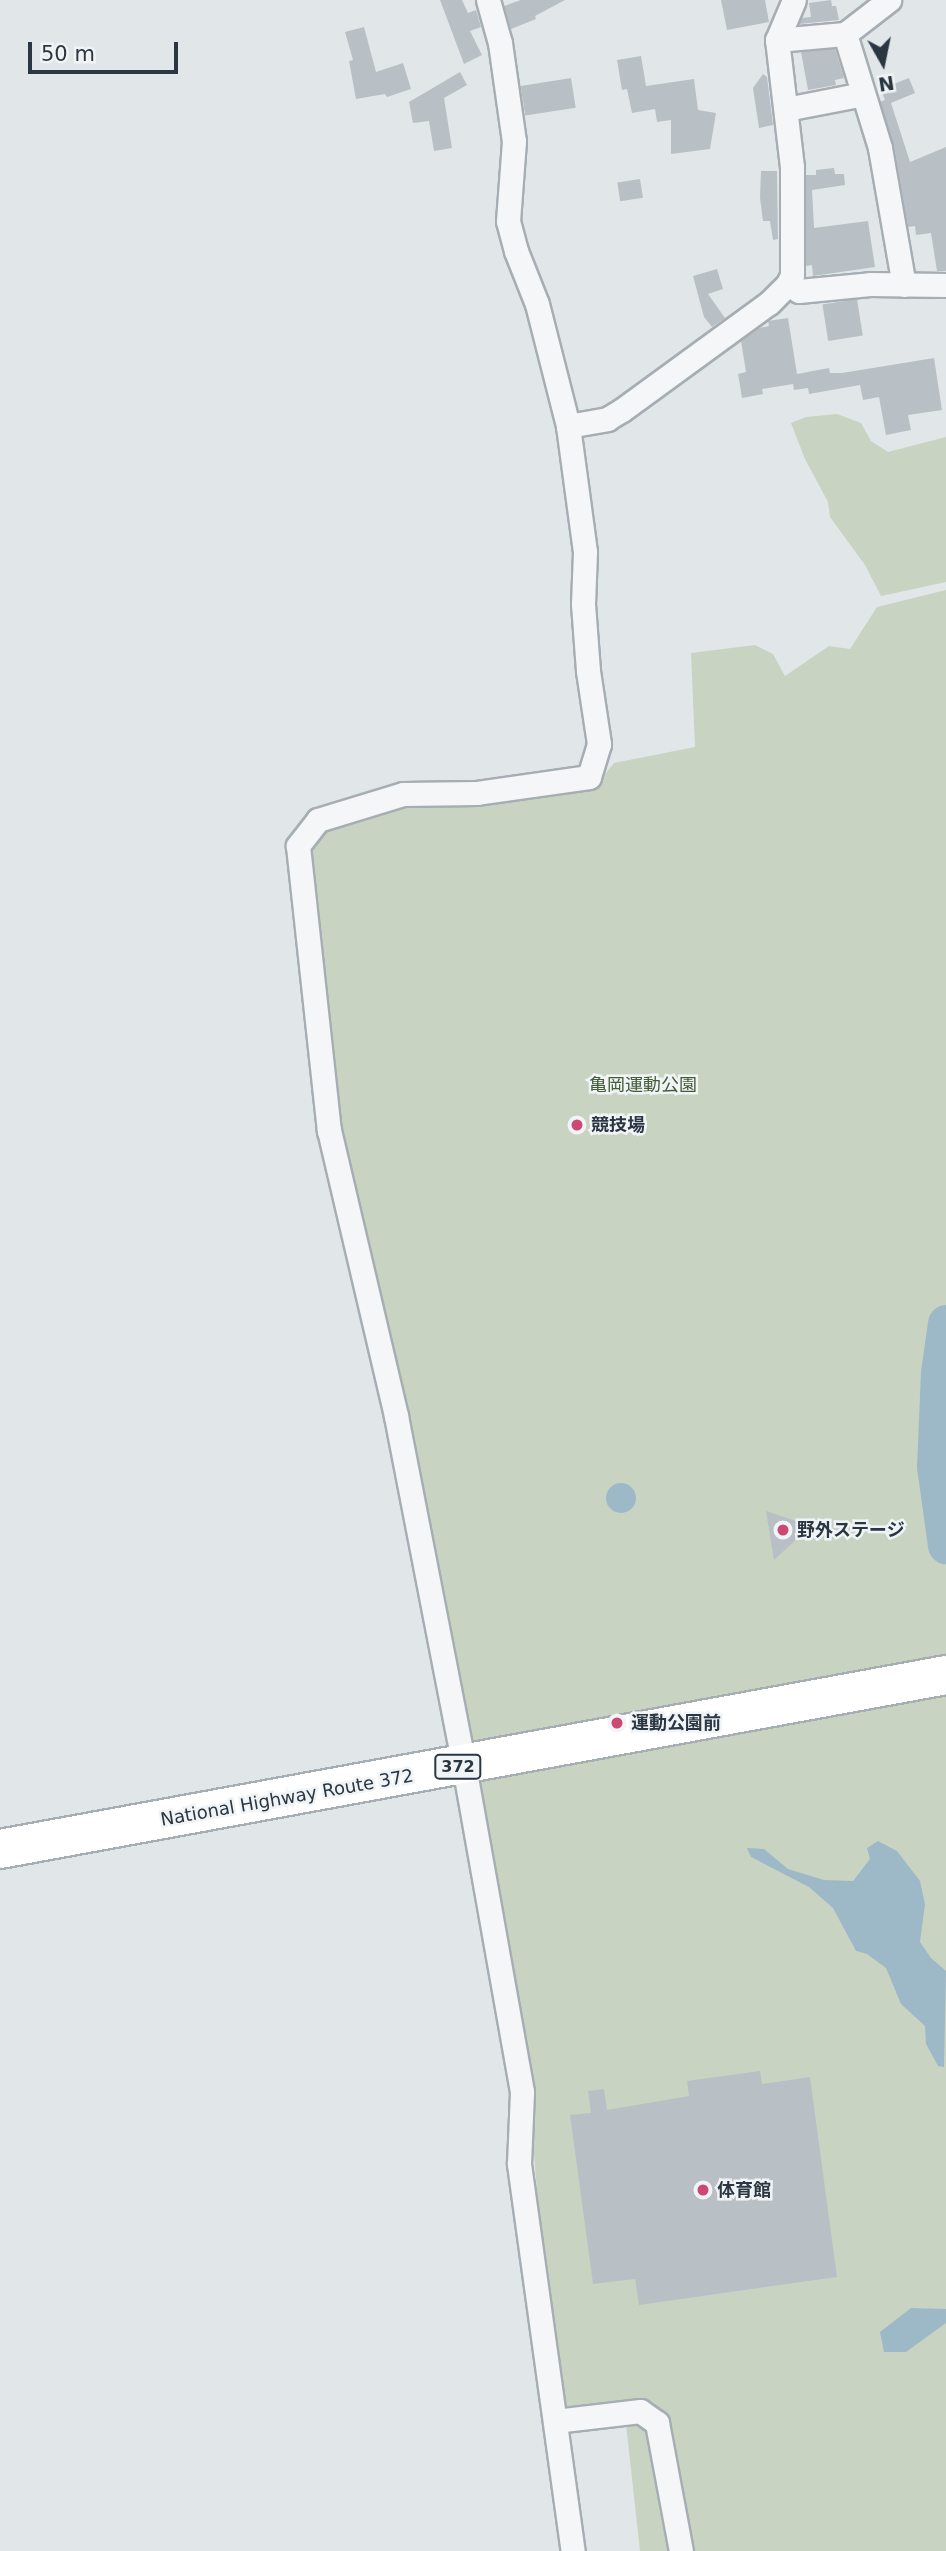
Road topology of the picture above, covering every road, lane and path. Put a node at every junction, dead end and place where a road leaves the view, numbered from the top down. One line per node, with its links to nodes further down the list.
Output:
1 (488, 0): 11 (street)
2 (794, 0): 5 (street)
3 (889, 0): 4 (street)
4 (845, 34): 5 (street); 6 (street)
5 (777, 40): 7 (street)
6 (863, 94): 7 (street); 9 (street)
7 (786, 109): 8 (street)
8 (788, 284): 9 (street); 11 (street)
9 (904, 285): 10 (street)
10 (946, 285)
11 (568, 426): 13 (street)
12 (930, 1678): 13 (highway, National Highway Route 372 / 372)
13 (464, 1766): 14 (highway, National Highway Route 372 / 372); 15 (street)
14 (0, 1849)
15 (555, 2421): 16 (street); 17 (street)
16 (573, 2551)
17 (681, 2551)

